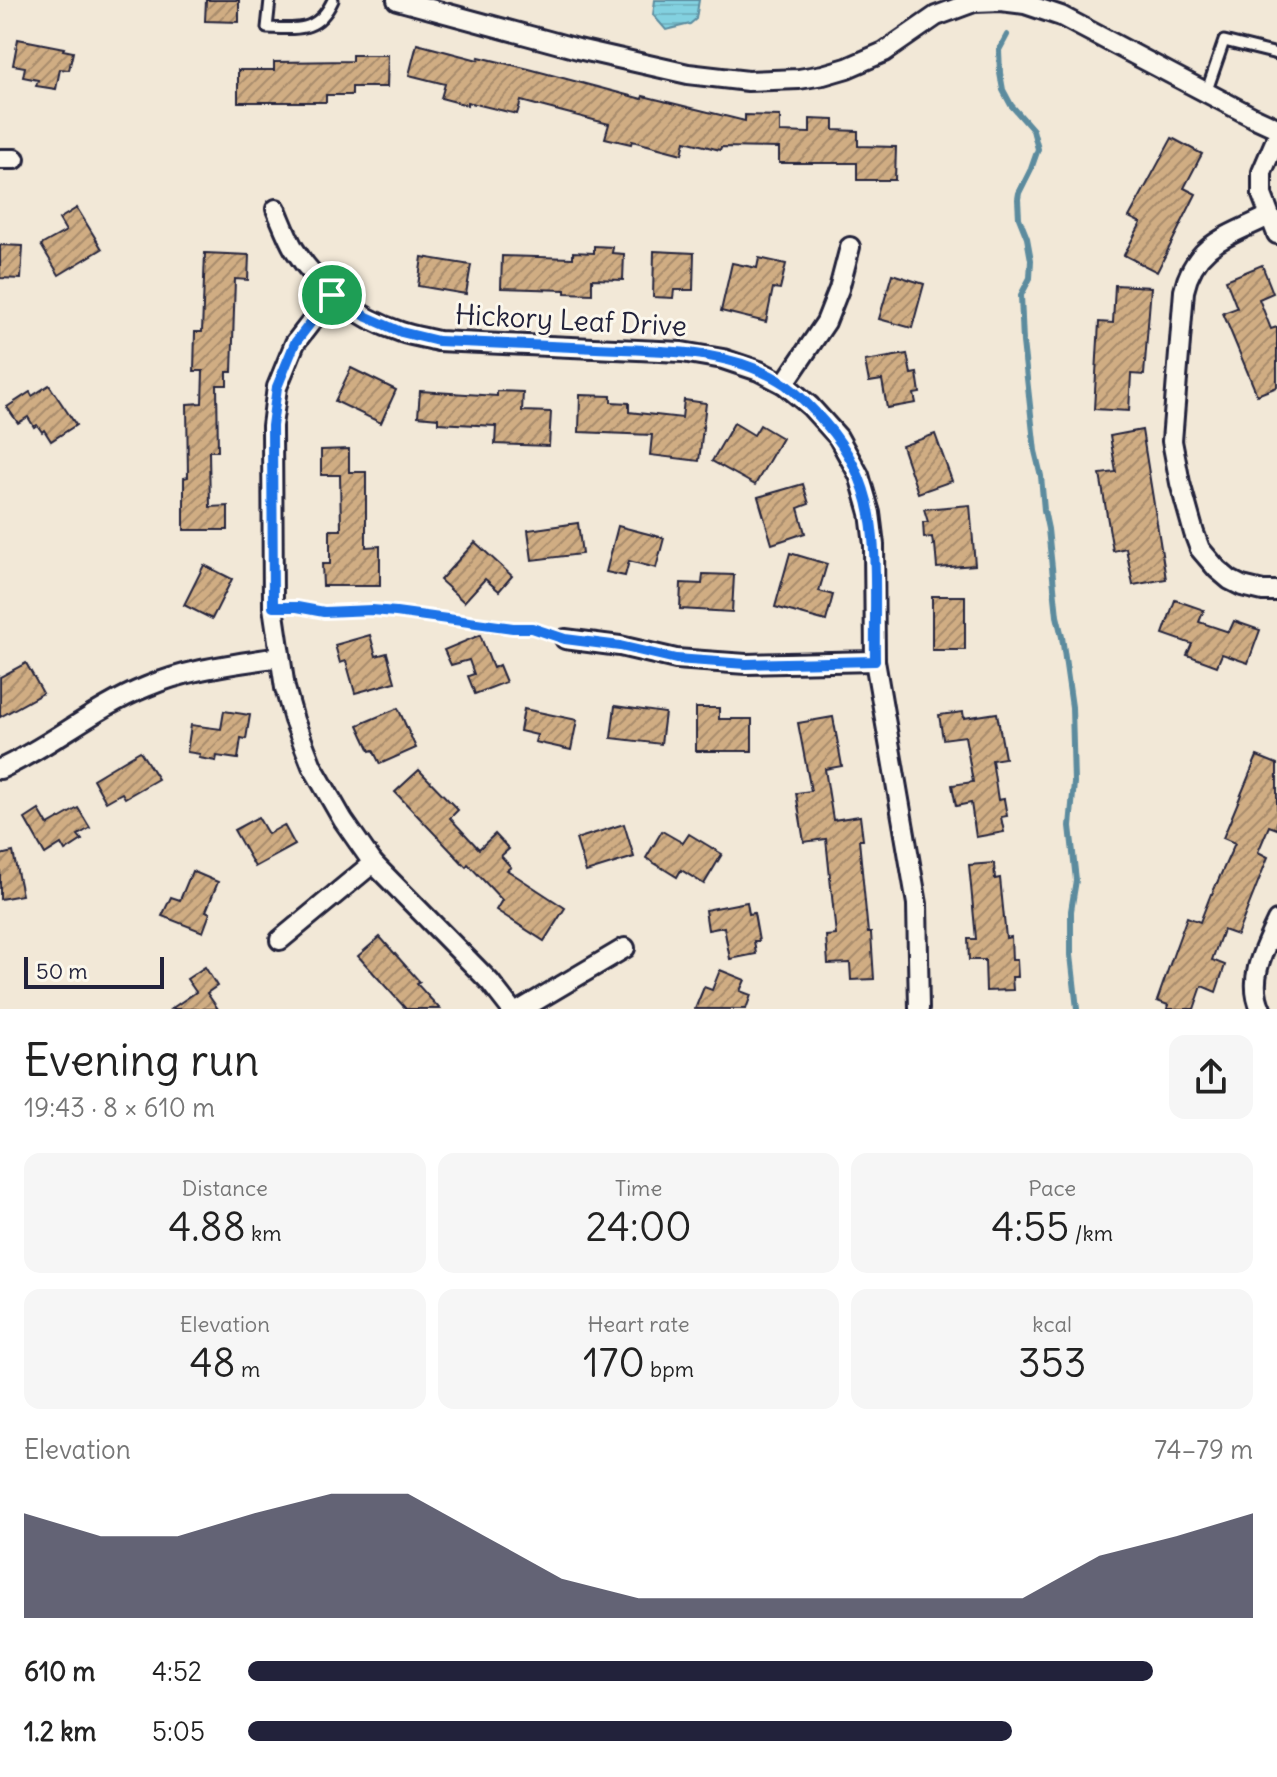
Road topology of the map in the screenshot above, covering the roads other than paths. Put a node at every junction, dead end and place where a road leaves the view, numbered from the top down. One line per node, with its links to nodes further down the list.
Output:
1 (270, 0): 2 (lane)
2 (333, 0)
3 (397, 0): 5 (street)
4 (1277, 54): 5 (lane)
5 (1206, 93): 6 (street)
6 (1277, 128)
7 (1277, 137): 9 (street)
8 (276, 209): 12 (street, Hickory Leaf Drive)
9 (1269, 216): 10 (street); 14 (street)
10 (1277, 234)
11 (850, 247): 13 (street)
12 (332, 295): 13 (street, Hickory Leaf Drive); 16 (street)
13 (784, 384): 17 (street, Hickory Leaf Drive)
14 (1277, 591)
15 (565, 639): 17 (street)
16 (279, 657): 18 (street); 19 (street)
17 (875, 661): 25 (street, Hickory Leaf Drive)
18 (0, 769)
19 (373, 863): 21 (street); 23 (street)
20 (1277, 921): 26 (street)
21 (280, 940)
22 (625, 948): 24 (street)
23 (511, 1009)
24 (522, 1009)
25 (919, 1009)
26 (1261, 1009)

